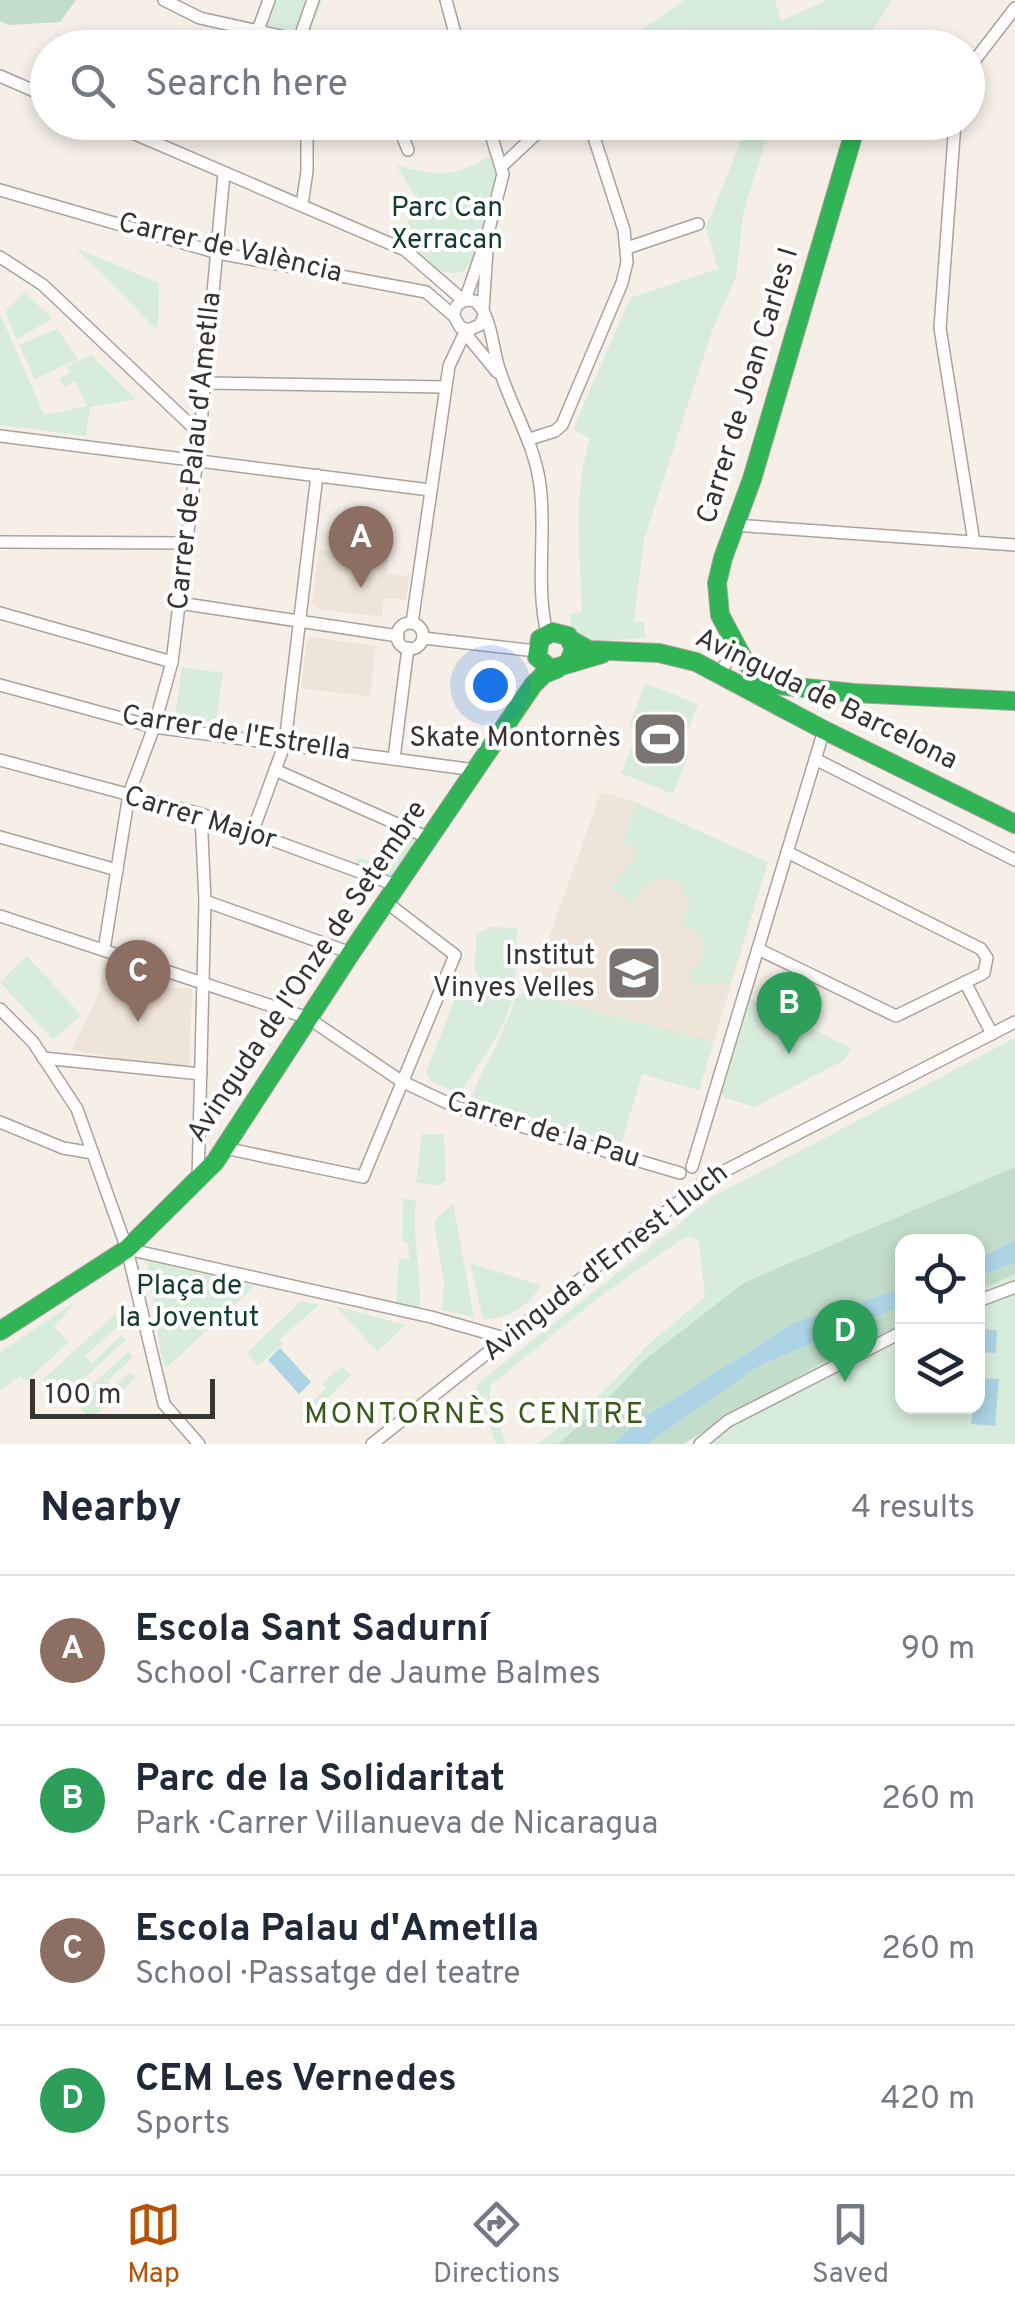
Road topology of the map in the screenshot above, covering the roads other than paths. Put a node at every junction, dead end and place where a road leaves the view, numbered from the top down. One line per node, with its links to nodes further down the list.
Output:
1 (164, 0): 6 (street)
2 (269, 0): 6 (street)
3 (314, 0): 7 (street)
4 (446, 0): 8 (street)
5 (1015, 8): 9 (street)
6 (258, 30)
7 (303, 30)
8 (454, 30)
9 (985, 47)
10 (0, 76): 11 (street)
11 (30, 89)
12 (148, 140): 22 (street)
13 (308, 140): 24 (street)
14 (404, 140): 20 (street)
15 (493, 140): 21 (street)
16 (529, 140): 21 (street)
17 (595, 140): 27 (street)
18 (852, 140): 47 (street, Carrer de Joan Carles I)
19 (954, 140): 49 (street)
20 (408, 150)
21 (502, 164): 26 (street)
22 (224, 174): 24 (street); 28 (street, Carrer de Palau d'Ametlla)
23 (0, 190): 28 (street, Carrer de València)
24 (302, 206): 31 (street)
25 (698, 224): 27 (street)
26 (487, 237): 30 (street); 33 (street)
27 (627, 248): 43 (street)
28 (218, 252): 34 (street, Carrer de València); 39 (street, Carrer de Palau d'Ametlla)
29 (0, 257): 41 (street)
30 (474, 272): 31 (street); 32 (street)
31 (436, 276): 32 (street)
32 (465, 300): 33 (street); 34 (street)
33 (484, 312): 35 (street); 38 (street)
34 (454, 316): 35 (street)
35 (467, 330): 36 (street); 37 (street)
36 (485, 356): 37 (street); 38 (street)
37 (449, 366): 40 (street)
38 (502, 380): 43 (street)
39 (205, 382): 40 (street); 41 (street, Carrer de Palau d'Ametlla)
40 (446, 387): 46 (street)
41 (200, 434): 44 (street, Carrer de Palau d'Ametlla)
42 (0, 436): 44 (street)
43 (530, 438): 56 (street)
44 (197, 461): 45 (street); 50 (street, Carrer de Palau d'Ametlla)
45 (317, 476): 46 (street); 54 (street)
46 (430, 490): 55 (street)
47 (734, 525): 49 (street); 63 (street, Carrer de Joan Carles I)
48 (0, 542): 50 (street)
49 (974, 542): 51 (street)
50 (186, 543): 52 (street, Carrer de Palau d'Ametlla)
51 (1015, 545)
52 (180, 604): 54 (street); 64 (street, Carrer de Palau d'Ametlla)
53 (0, 613): 64 (street)
54 (302, 621): 57 (street); 73 (street)
55 (412, 624): 57 (street); 58 (street)
56 (547, 633): 59 (street); 62 (street)
57 (398, 636): 60 (street)
58 (423, 638): 60 (street); 62 (street)
59 (571, 640): 61 (street); 65 (street)
60 (408, 648): 74 (street)
61 (608, 653): 65 (street); 66 (street, Avinguda de Barcelona)
62 (538, 656): 65 (street); 68 (street)
63 (746, 661): 66 (street); 69 (street); 70 (street)
64 (172, 662): 71 (street, Carrer de Palau d'Ametlla)
65 (562, 666): 68 (street)
66 (718, 674): 69 (street, Avinguda de Barcelona)
67 (0, 684): 71 (street, Carrer de l'Estrella)
68 (533, 685): 78 (street, Avinguda de l'Onze de Setembre)
69 (740, 686): 72 (street, Avinguda de Barcelona)
70 (1015, 701)
71 (154, 727): 73 (street, Carrer de l'Estrella); 79 (street, Carrer de Palau d'Ametlla)
72 (824, 730): 75 (street); 81 (street, Avinguda de Barcelona)
73 (285, 742): 74 (street, Carrer de l'Estrella); 77 (street)
74 (394, 758): 78 (street, Carrer de l'Estrella)
75 (815, 759): 85 (street); 86 (street)
76 (0, 760): 79 (street, Carrer Major)
77 (275, 770): 82 (street); 84 (street)
78 (474, 770): 84 (street, Avinguda de l'Onze de Setembre)
79 (130, 794): 80 (street, Carrer Major); 87 (street, Carrer de Palau d'Ametlla)
80 (201, 814): 82 (street, Carrer Major); 89 (street)
81 (1015, 824)
82 (252, 832): 88 (street, Carrer Major)
83 (0, 837): 87 (street)
84 (431, 840): 88 (street, Avinguda de l'Onze de Setembre)
85 (787, 852): 92 (street); 96 (street)
86 (1015, 860)
87 (117, 870): 93 (street, Carrer de Palau d'Ametlla)
88 (398, 886): 90 (street, Avinguda de l'Onze de Setembre)
89 (205, 901): 94 (street); 95 (street)
90 (386, 902): 94 (street, Avinguda de l'Onze de Setembre); 103 (street)
91 (0, 916): 93 (street, Carrer de la Pau)
92 (758, 949): 96 (street); 107 (street)
93 (104, 950): 95 (street, Carrer de la Pau)
94 (351, 953): 98 (street, Avinguda de l'Onze de Setembre)
95 (204, 982): 98 (street, Carrer de la Pau); 102 (street)
96 (965, 982): 100 (street)
97 (0, 1008): 101 (street)
98 (308, 1018): 103 (street, Carrer de la Pau); 105 (street, Avinguda de l'Onze de Setembre)
99 (1015, 1022): 100 (street, Avinguda d'Ernest Lluch)
100 (992, 1034): 109 (street, Avinguda d'Ernest Lluch)
101 (44, 1058): 102 (street); 106 (street)
102 (201, 1074): 108 (street)
103 (401, 1080): 105 (street); 107 (street, Carrer de la Pau)
104 (0, 1122): 106 (street)
105 (224, 1148): 108 (street, Avinguda de l'Onze de Setembre)
106 (93, 1153): 111 (street)
107 (686, 1170): 109 (street); 110 (street)
108 (198, 1180): 111 (street, Avinguda de l'Onze de Setembre)
109 (706, 1181): 110 (street, Avinguda d'Ernest Lluch)
110 (687, 1194): 118 (street, Avinguda d'Ernest Lluch)
111 (128, 1249): 115 (street, Avinguda de l'Onze de Setembre); 118 (street); 119 (street)
112 (1015, 1288): 113 (street)
113 (985, 1299)
114 (0, 1311): 115 (street)
115 (18, 1319): 116 (street, Avinguda de l'Onze de Setembre)
116 (0, 1331)
117 (895, 1336): 121 (street)
118 (508, 1339): 120 (street, Avinguda d'Ernest Lluch)
119 (195, 1443)
120 (372, 1444)
121 (700, 1444)

